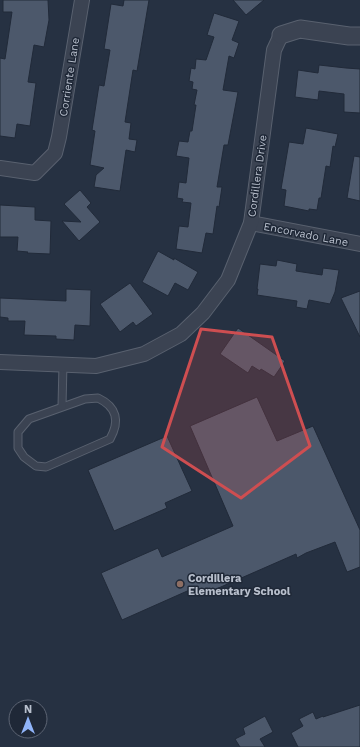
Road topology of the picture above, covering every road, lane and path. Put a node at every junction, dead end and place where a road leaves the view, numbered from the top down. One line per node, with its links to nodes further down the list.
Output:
1 (82, 0): 4 (street, Corriente Lane)
2 (280, 35): 3 (street, Cordillera Drive); 5 (street, Cordillera Drive)
3 (360, 36)
4 (0, 168)
5 (251, 223): 6 (street, Encorvado Lane); 8 (street, Cordillera Drive)
6 (360, 244)
7 (0, 362): 8 (street, Cordillera Drive)
8 (63, 364): 9 (lane)
9 (62, 406): 9 (lane)

